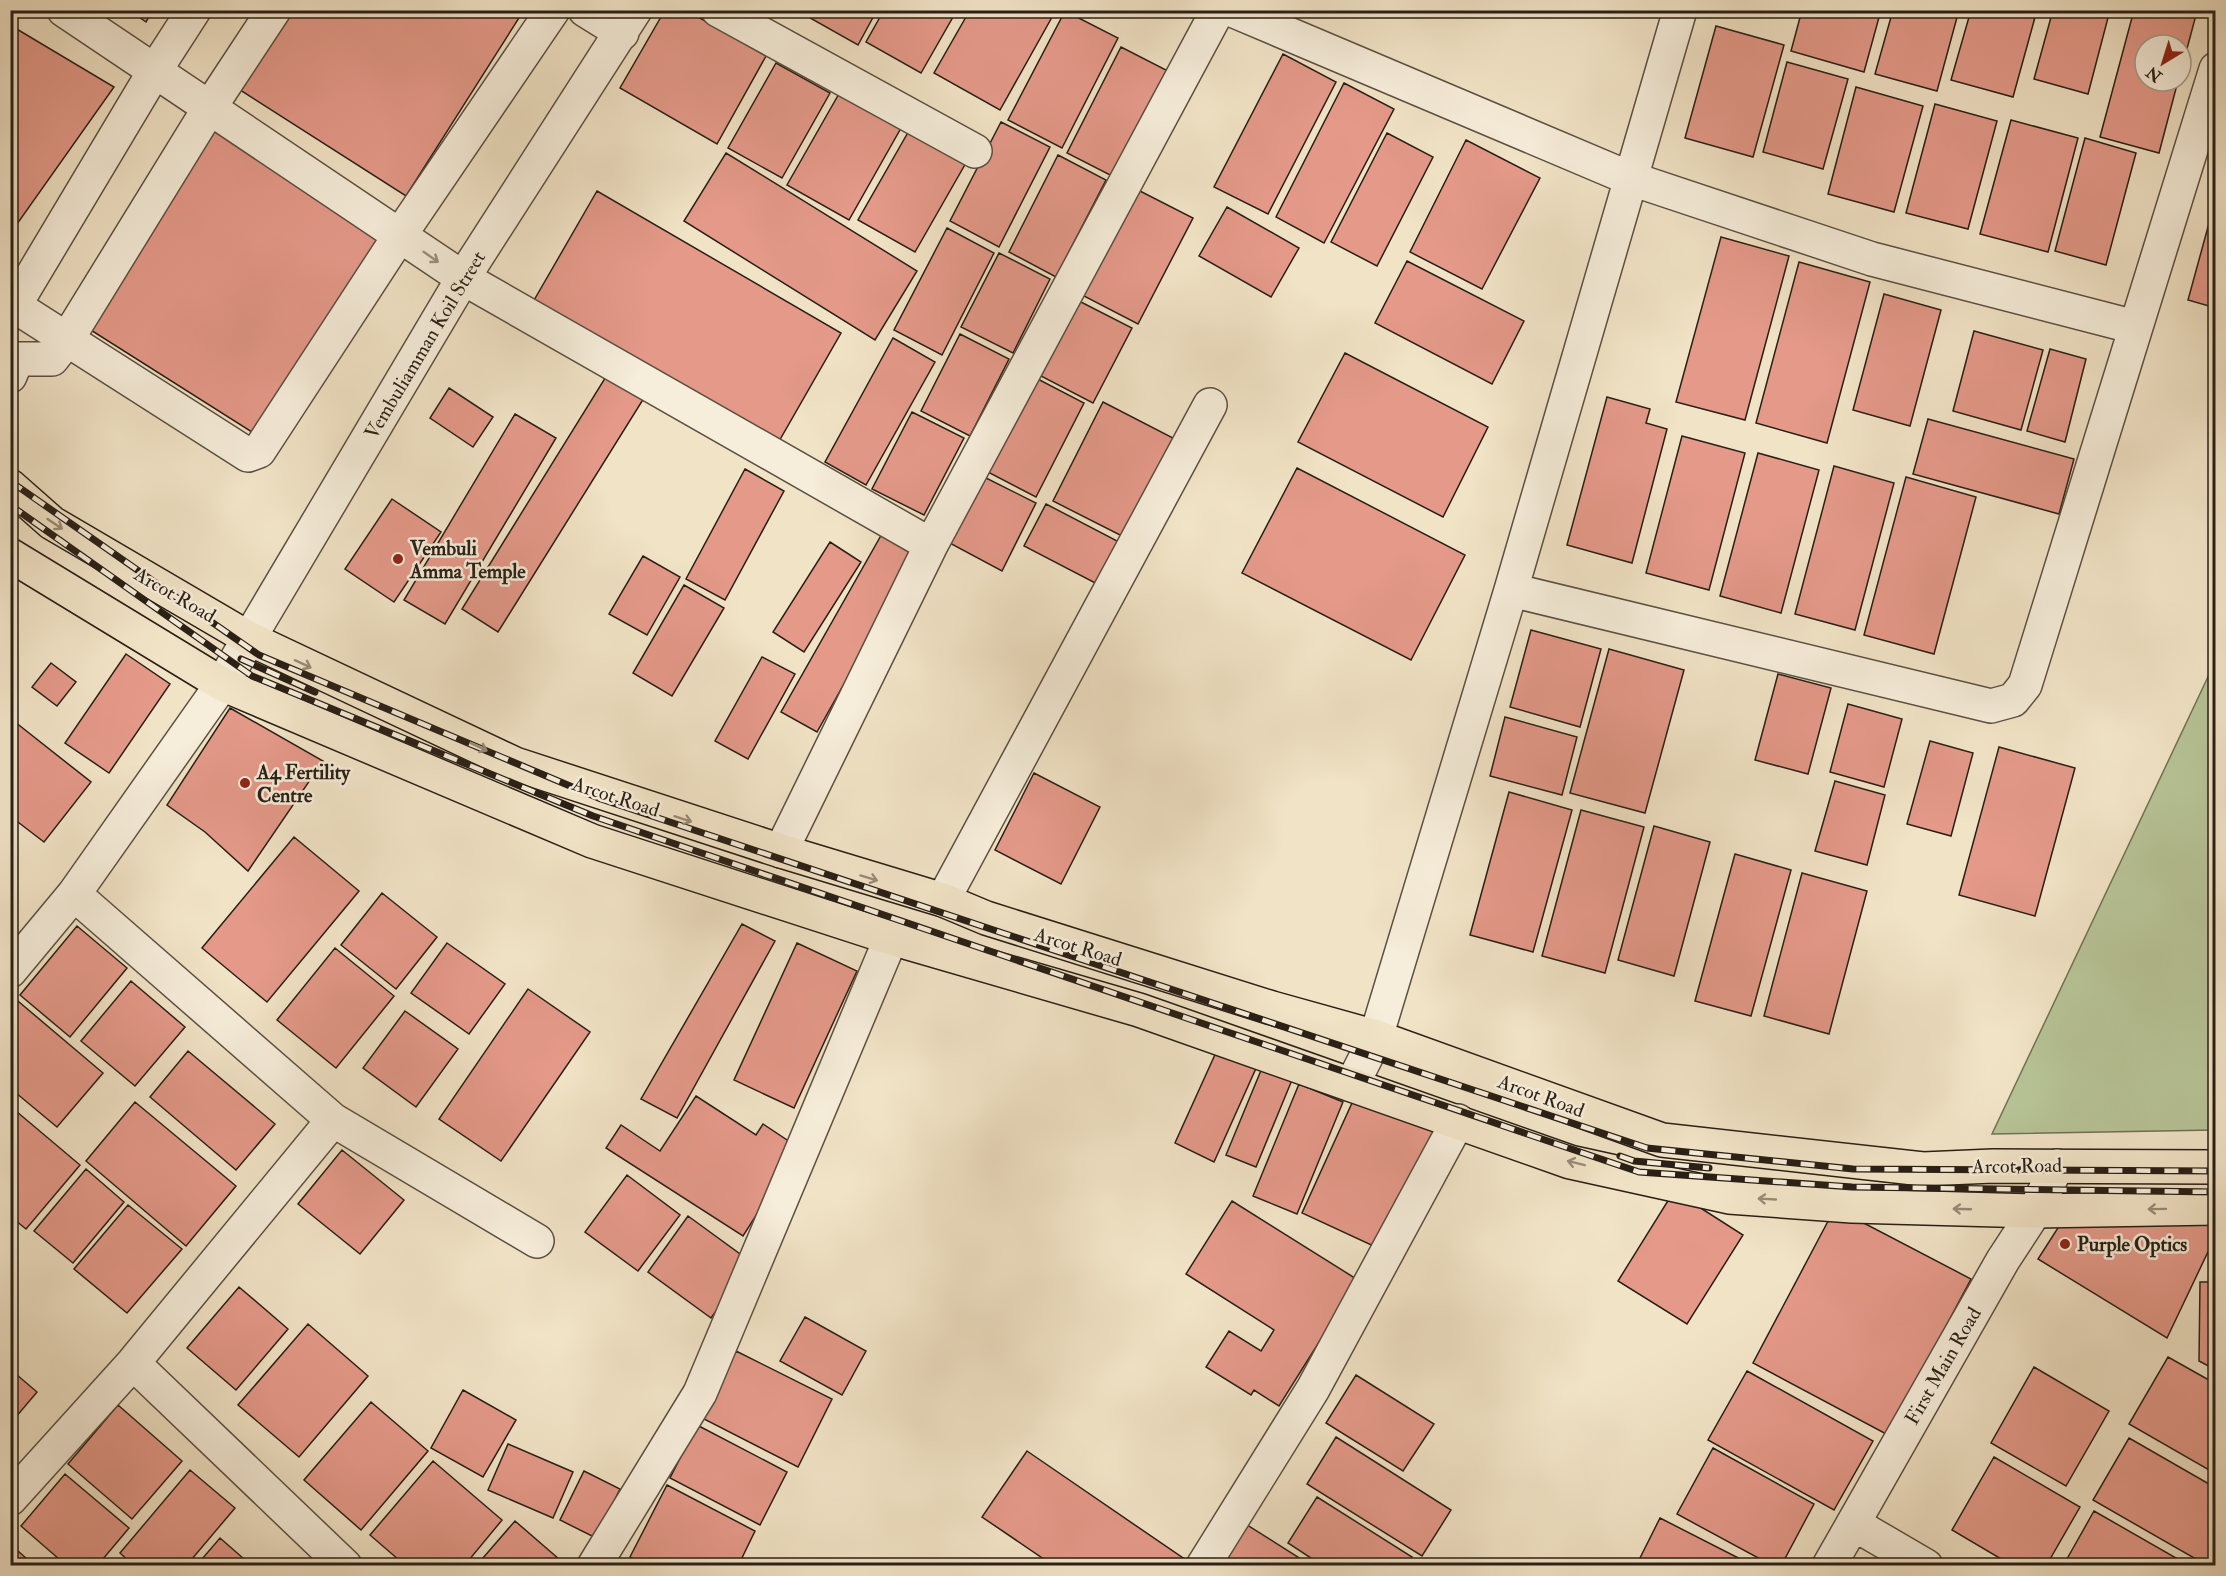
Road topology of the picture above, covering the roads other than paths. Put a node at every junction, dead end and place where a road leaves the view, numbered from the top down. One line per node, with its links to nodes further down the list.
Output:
1 (64, 10): 12 (street)
2 (194, 10): 12 (street)
3 (274, 10): 13 (street)
4 (553, 10): 16 (street)
5 (585, 10): 10 (street)
6 (718, 10): 14 (street)
7 (1218, 10): 24 (street)
8 (1232, 10): 15 (street)
9 (1680, 10): 15 (street)
10 (628, 22): 17 (street, Vembuliamman Koil Street)
11 (2216, 69): 19 (street)
12 (154, 72): 13 (street); 18 (street)
13 (210, 107): 16 (street); 20 (street)
14 (975, 151)
15 (1629, 178): 19 (street); 26 (street)
16 (400, 235): 17 (street, one-way to 17); 20 (street)
17 (463, 278): 24 (street); 27 (street, Vembuliamman Koil Street)
18 (12, 307): 20 (street)
19 (2135, 327): 26 (street)
20 (66, 340): 21 (street)
21 (13, 360)
22 (1210, 405): 31 (street)
23 (10, 486): 27 (main road, Arcot Road, one-way to 27)
24 (931, 545): 29 (street)
25 (13, 562): 28 (main road)
26 (1511, 590): 34 (street)
27 (250, 639): 28 (street, Vembuliamman Koil Street); 29 (main road, Arcot Road, one-way to 29)
28 (222, 684): 30 (street, Vembuliamman Koil Street); 32 (main road)
29 (781, 851): 31 (main road, Arcot Road, one-way to 31)
30 (74, 894): 33 (street, Vembuliamman Koil Street); 37 (street)
31 (943, 900): 34 (main road, Arcot Road)
32 (891, 939): 35 (main road); 49 (street)
33 (10, 971)
34 (1376, 1036): 35 (street); 36 (main road, Arcot Road)
35 (1352, 1084): 38 (main road)
36 (1540, 1096): 39 (main road); 40 (main road, Arcot Road)
37 (333, 1120): 44 (street); 45 (street)
38 (1458, 1121): 39 (main road); 50 (street)
39 (1521, 1144): 43 (main road, one-way to 39)
40 (2057, 1166): 41 (main road, Arcot Road); 43 (street, First Main Road)
41 (2216, 1167)
42 (2216, 1208): 43 (main road, one-way to 43)
43 (2035, 1211): 47 (street, First Main Road)
44 (537, 1241)
45 (133, 1363): 46 (street); 48 (street)
46 (10, 1499)
47 (1854, 1524): 51 (street, First Main Road); 52 (street)
48 (345, 1566)
49 (594, 1566)
50 (1203, 1566)
51 (1829, 1566)
52 (1926, 1566)

